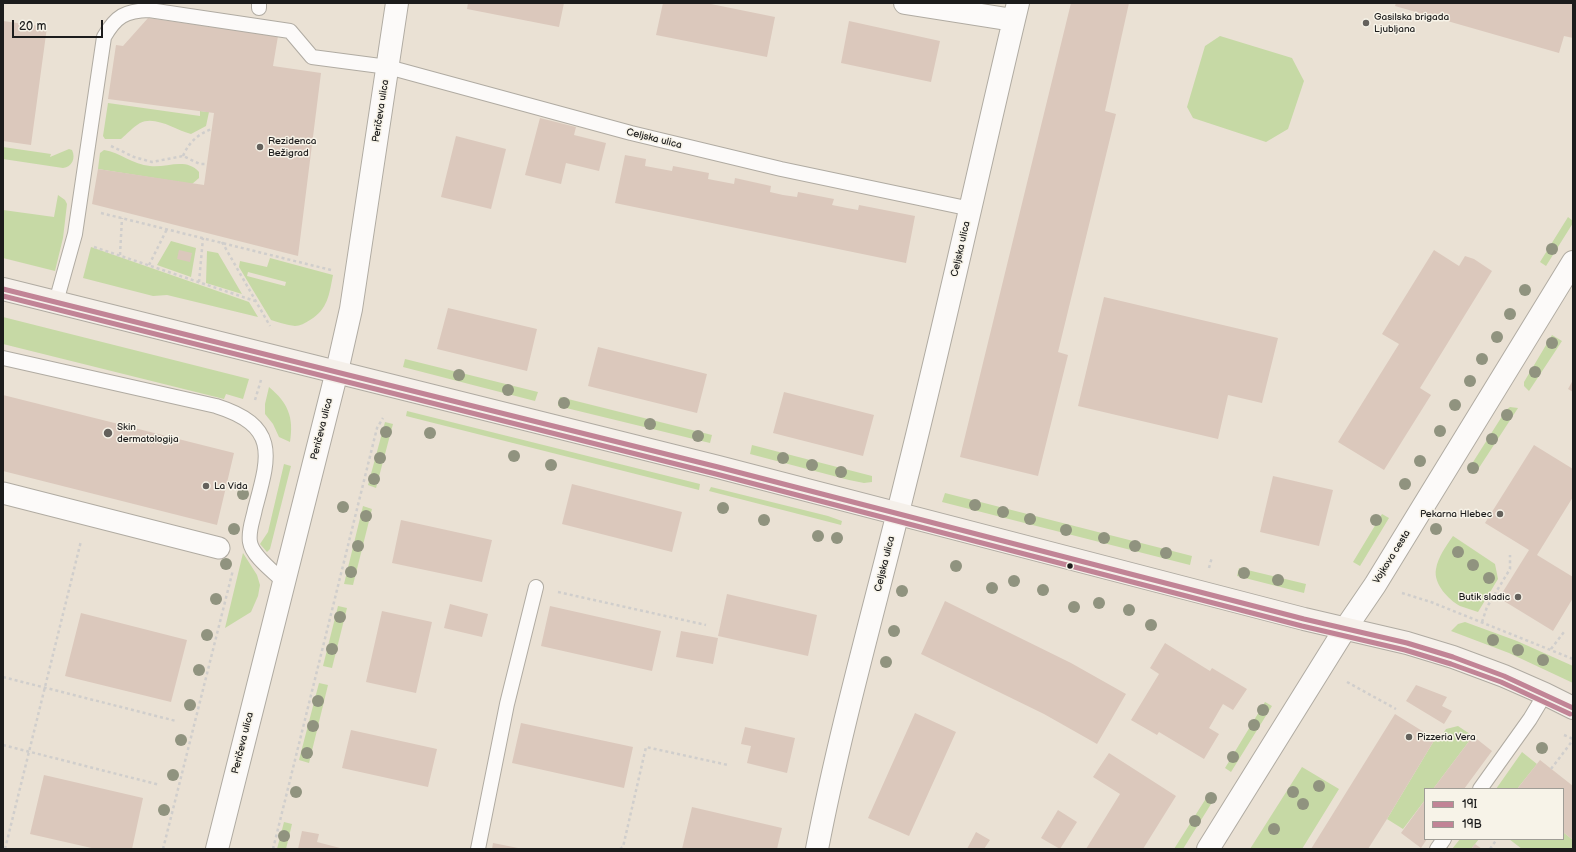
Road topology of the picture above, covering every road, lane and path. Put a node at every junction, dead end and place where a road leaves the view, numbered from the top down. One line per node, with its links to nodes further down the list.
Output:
1 (397, 3): 4 (street, Peričeva ulica)
2 (905, 3): 3 (street)
3 (1016, 12): 10 (street, Celjska ulica)
4 (388, 67): 6 (lane, Celjska ulica); 10 (lane, Celjska ulica); 26 (street, Peričeva ulica)
5 (212, 129): 7 (path)
6 (89, 141): 7 (path); 9 (lane, Celjska ulica)
7 (183, 156): 8 (path)
8 (207, 164)
9 (79, 207): 11 (path); 14 (lane, Celjska ulica)
10 (970, 209): 31 (street, Celjska ulica)
11 (122, 218): 12 (path); 16 (path)
12 (167, 229): 13 (path); 18 (path)
13 (203, 238): 15 (path); 20 (path)
14 (73, 240): 16 (path); 23 (lane, Celjska ulica)
15 (222, 242): 19 (path); 22 (path)
16 (120, 255): 18 (path)
17 (1573, 262): 43 (street, Vojkova cesta)
18 (149, 265): 20 (path)
19 (331, 270)
20 (199, 282): 22 (path)
21 (3, 289): 23 (main road)
22 (255, 301): 24 (path)
23 (56, 302): 26 (main road)
24 (270, 326)
25 (3, 358): 38 (lane)
26 (337, 371): 31 (main road); 38 (street, Peričeva ulica)
27 (261, 379): 28 (path)
28 (254, 407)
29 (383, 418): 67 (path)
30 (3, 493): 32 (street)
31 (898, 513): 43 (main road); 70 (street, Celjska ulica)
32 (88, 515): 33 (street); 49 (path)
33 (219, 548)
34 (1212, 556): 37 (path)
35 (1510, 556): 41 (path)
36 (233, 568): 65 (path)
37 (1209, 569)
38 (283, 581): 66 (street, Peričeva ulica)
39 (536, 587): 42 (path); 68 (lane)
40 (1431, 602): 41 (path)
41 (1482, 622): 45 (path)
42 (706, 625)
43 (1345, 629): 50 (main road); 71 (street, Vojkova cesta)
44 (1564, 632): 45 (path)
45 (1551, 649): 46 (path)
46 (1573, 659)
47 (3, 677): 49 (path)
48 (1346, 682): 52 (path)
49 (45, 687): 54 (path); 57 (path)
50 (1545, 694): 51 (main road); 53 (lane)
51 (1573, 708)
52 (1396, 710)
53 (1530, 719): 55 (path); 61 (lane)
54 (176, 721)
55 (1573, 740): 59 (path)
56 (3, 745): 57 (path)
57 (29, 751): 60 (path); 64 (path)
58 (728, 765): 69 (path)
59 (1551, 769)
60 (160, 785)
61 (1481, 788)
62 (1443, 840): 72 (lane)
63 (1496, 840): 73 (path)
64 (5, 849)
65 (163, 849)
66 (216, 849)
67 (273, 849)
68 (478, 849)
69 (620, 849)
70 (817, 849)
71 (1208, 849)
72 (1437, 849)
73 (1490, 849)

